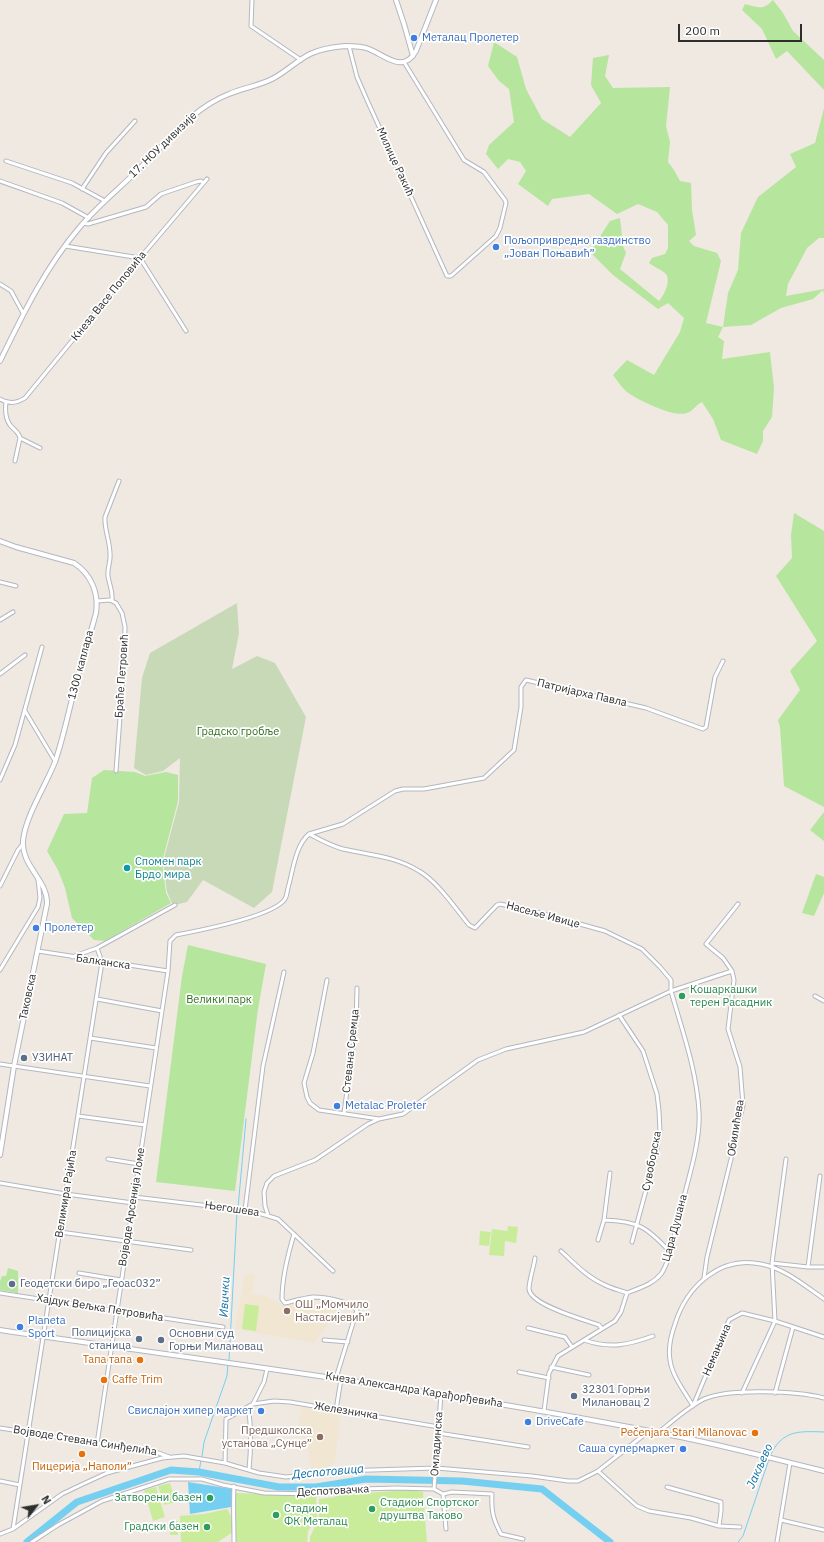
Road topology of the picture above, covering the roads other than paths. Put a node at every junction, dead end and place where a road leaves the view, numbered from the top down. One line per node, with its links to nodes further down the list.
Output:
1 (252, 0): 6 (street)
2 (396, 0): 5 (street)
3 (436, 0): 5 (street)
4 (349, 46): 6 (street, 17. НОУ дивизије); 7 (street, 17. НОУ дивизије); 7 (street, Милице Ракић)
5 (412, 56): 7 (street)
6 (301, 60): 14 (street, 17. НОУ дивизије)
7 (404, 62)
8 (135, 122): 13 (street)
9 (6, 161): 13 (street)
10 (207, 179): 12 (street, Кнеза Васе Поповића)
11 (0, 181): 15 (street)
12 (203, 183): 16 (street); 18 (street, Кнеза Васе Поповића)
13 (82, 189): 14 (street)
14 (105, 201): 15 (street, 17. НОУ дивизије)
15 (89, 218): 16 (street, 17. НОУ дивизије)
16 (84, 223): 17 (street, 17. НОУ дивизије)
17 (65, 246): 18 (street); 20 (street, 17. НОУ дивизије)
18 (140, 258): 21 (street); 24 (street, Кнеза Васе Поповића)
19 (0, 284): 20 (street)
20 (23, 313): 22 (street, 17. НОУ дивизије)
21 (186, 331)
22 (0, 361)
23 (0, 399): 24 (street)
24 (6, 402): 25 (street)
25 (20, 438): 26 (street); 27 (street)
26 (40, 448)
27 (15, 461)
28 (119, 482): 32 (street)
29 (0, 541): 33 (street, 1300 каплара)
30 (0, 582): 31 (street)
31 (16, 586)
32 (112, 600): 33 (street); 42 (street, Браће Петровић)
33 (97, 601): 41 (street, 1300 каплара)
34 (13, 612): 35 (street)
35 (0, 620)
36 (42, 647): 40 (street)
37 (25, 655): 39 (street)
38 (723, 661): 44 (street, Патријарха Павла)
39 (0, 674)
40 (25, 711): 41 (street); 43 (street)
41 (55, 761): 45 (street, 1300 каплара)
42 (116, 771)
43 (0, 780)
44 (309, 834): 56 (street); 61 (street, Насеље Ивице)
45 (23, 844): 46 (street, Таковска); 47 (street)
46 (37, 877): 51 (street, Таковска); 54 (street)
47 (0, 886)
48 (738, 904): 58 (street)
49 (175, 905): 50 (street)
50 (97, 948): 52 (street); 53 (street, Велимира Рајића)
51 (38, 952): 52 (street, Балканска); 70 (street, Таковска)
52 (70, 958): 53 (street, Балканска)
53 (102, 962): 56 (street, Балканска); 63 (street, Велимира Рајића)
54 (1, 966): 55 (street)
55 (0, 970)
56 (168, 971): 65 (street, Војводе Арсенија Ломе)
57 (284, 972): 87 (street)
58 (732, 972): 61 (street); 105 (street, Обилићева)
59 (327, 980): 73 (street)
60 (357, 988): 73 (street, Стевана Сремца)
61 (671, 991): 66 (street); 98 (street, Цара Душана)
62 (815, 996): 64 (street)
63 (97, 999): 65 (street); 67 (street, Велимира Рајића)
64 (824, 1001)
65 (162, 1011): 68 (street, Војводе Арсенија Ломе)
66 (619, 1015): 75 (street); 90 (street, Сувоборска)
67 (90, 1038): 68 (street); 71 (street, Велимира Рајића)
68 (156, 1048): 72 (street, Војводе Арсенија Ломе)
69 (0, 1064): 70 (street)
70 (14, 1066): 71 (street); 77 (street, Таковска)
71 (84, 1077): 72 (street); 74 (street, Велимира Рајића)
72 (150, 1086): 76 (street, Војводе Арсенија Ломе)
73 (344, 1113): 75 (street)
74 (78, 1116): 76 (street); 84 (street, Велимира Рајића)
75 (379, 1119): 88 (street)
76 (145, 1125): 80 (street, Војводе Арсенија Ломе)
77 (0, 1155)
78 (108, 1159): 80 (street)
79 (786, 1159): 100 (street)
80 (139, 1164): 85 (street, Војводе Арсенија Ломе)
81 (610, 1173): 89 (street)
82 (820, 1176): 101 (street)
83 (0, 1182): 84 (street)
84 (66, 1194): 86 (street); 91 (street, Велимира Рајића)
85 (134, 1197): 86 (street, Војводе Арсенија Ломе); 87 (street, Његошева)
86 (133, 1202): 93 (street, Војводе Арсенија Ломе)
87 (243, 1210): 88 (street, Његошева)
88 (268, 1215): 92 (street, Његошева)
89 (604, 1220): 90 (street); 94 (street)
90 (637, 1224): 95 (street, Сувоборска); 98 (street)
91 (60, 1232): 93 (street); 110 (street, Велимира Рајића)
92 (294, 1234): 103 (street, Његошева); 123 (street)
93 (127, 1240): 96 (street); 106 (street, Војводе Арсенија Ломе)
94 (598, 1240)
95 (632, 1242)
96 (190, 1250)
97 (561, 1251): 108 (street)
98 (670, 1252): 108 (street, Цара Душана)
99 (535, 1258): 116 (street)
100 (772, 1265): 101 (street); 105 (street); 109 (street); 112 (street)
101 (808, 1267): 102 (street)
102 (824, 1267)
103 (333, 1271)
104 (79, 1273): 106 (street)
105 (704, 1278): 138 (street)
106 (122, 1280): 111 (street, Војводе Арсенија Ломе)
107 (0, 1293): 110 (street, Хајдук Вељка Петровића)
108 (627, 1293): 116 (street)
109 (824, 1299)
110 (49, 1301): 111 (street, Хајдук Вељка Петровића); 118 (street, Велимира Рајића)
111 (117, 1310): 113 (street, Хајдук Вељка Петровића); 124 (street, Војводе Арсенија Ломе)
112 (775, 1321): 114 (street, Немањина); 133 (street); 138 (street, Немањина)
113 (223, 1327)
114 (793, 1327): 120 (street, Немањина); 134 (street)
115 (528, 1328): 125 (street)
116 (602, 1329): 122 (street)
117 (0, 1330): 118 (street, Кнеза Александра Карађорђевића)
118 (43, 1336): 124 (street, Кнеза Александра Карађорђевића); 145 (street, Велимира Рајића)
119 (653, 1336): 122 (street)
120 (824, 1337)
121 (324, 1340): 123 (street)
122 (584, 1340): 125 (street)
123 (348, 1342): 130 (street)
124 (112, 1347): 127 (street, Кнеза Александра Карађорђевића); 148 (street, Војводе Арсенија Ломе)
125 (572, 1347): 126 (street)
126 (551, 1367): 129 (street); 131 (street)
127 (267, 1369): 130 (street, Кнеза Александра Карађорђевића); 137 (street)
128 (519, 1372): 131 (street)
129 (589, 1375)
130 (336, 1378): 132 (street, Кнеза Александра Карађорђевића)
131 (549, 1378): 141 (street)
132 (341, 1379): 135 (street, Кнеза Александра Карађорђевића); 140 (street)
133 (742, 1392): 134 (street); 138 (street)
134 (775, 1393): 136 (street)
135 (441, 1394): 141 (street, Кнеза Александра Карађорђевића); 142 (street, Омладинска)
136 (824, 1398)
137 (253, 1404): 139 (street); 140 (street, Железничка)
138 (693, 1406): 146 (street)
139 (248, 1407): 151 (street); 154 (street)
140 (336, 1410): 142 (street, Железничка)
141 (544, 1411): 144 (street, Кнеза Александра Карађорђевића)
142 (439, 1426): 147 (street, Омладинска)
143 (0, 1428): 145 (street, Војводе Стевана Синђелића)
144 (649, 1431): 146 (street, Кнеза Александра Карађорђевића); 155 (street)
145 (28, 1432): 148 (street, Војводе Стевана Синђелића); 158 (street, Велимира Рајића)
146 (659, 1432): 152 (street, Кнеза Александра Карађорђевића)
147 (438, 1433): 149 (street); 153 (street, Омладинска)
148 (97, 1444): 150 (street, Војводе Стевана Синђелића)
149 (528, 1447)
150 (170, 1457): 151 (street); 167 (street)
151 (225, 1463): 154 (street)
152 (790, 1463): 156 (street, Кнеза Александра Карађорђевића); 163 (street)
153 (436, 1468): 154 (street); 155 (street); 161 (street, Омладинска)
154 (249, 1470)
155 (598, 1471): 164 (street)
156 (824, 1471)
157 (0, 1482): 158 (street)
158 (20, 1485): 167 (street, Велимира Рајића)
159 (234, 1486): 161 (street, Деспотовачка); 171 (street, Деспотовачка); 172 (street)
160 (666, 1486): 164 (street)
161 (434, 1488): 162 (street, Омладинска)
162 (443, 1494): 166 (street); 170 (street)
163 (781, 1520): 168 (street); 173 (street)
164 (719, 1526): 165 (street)
165 (740, 1527)
166 (446, 1528)
167 (13, 1529): 169 (street)
168 (824, 1530)
169 (0, 1534)
170 (523, 1539)
171 (32, 1542)
172 (234, 1542)
173 (777, 1542)

